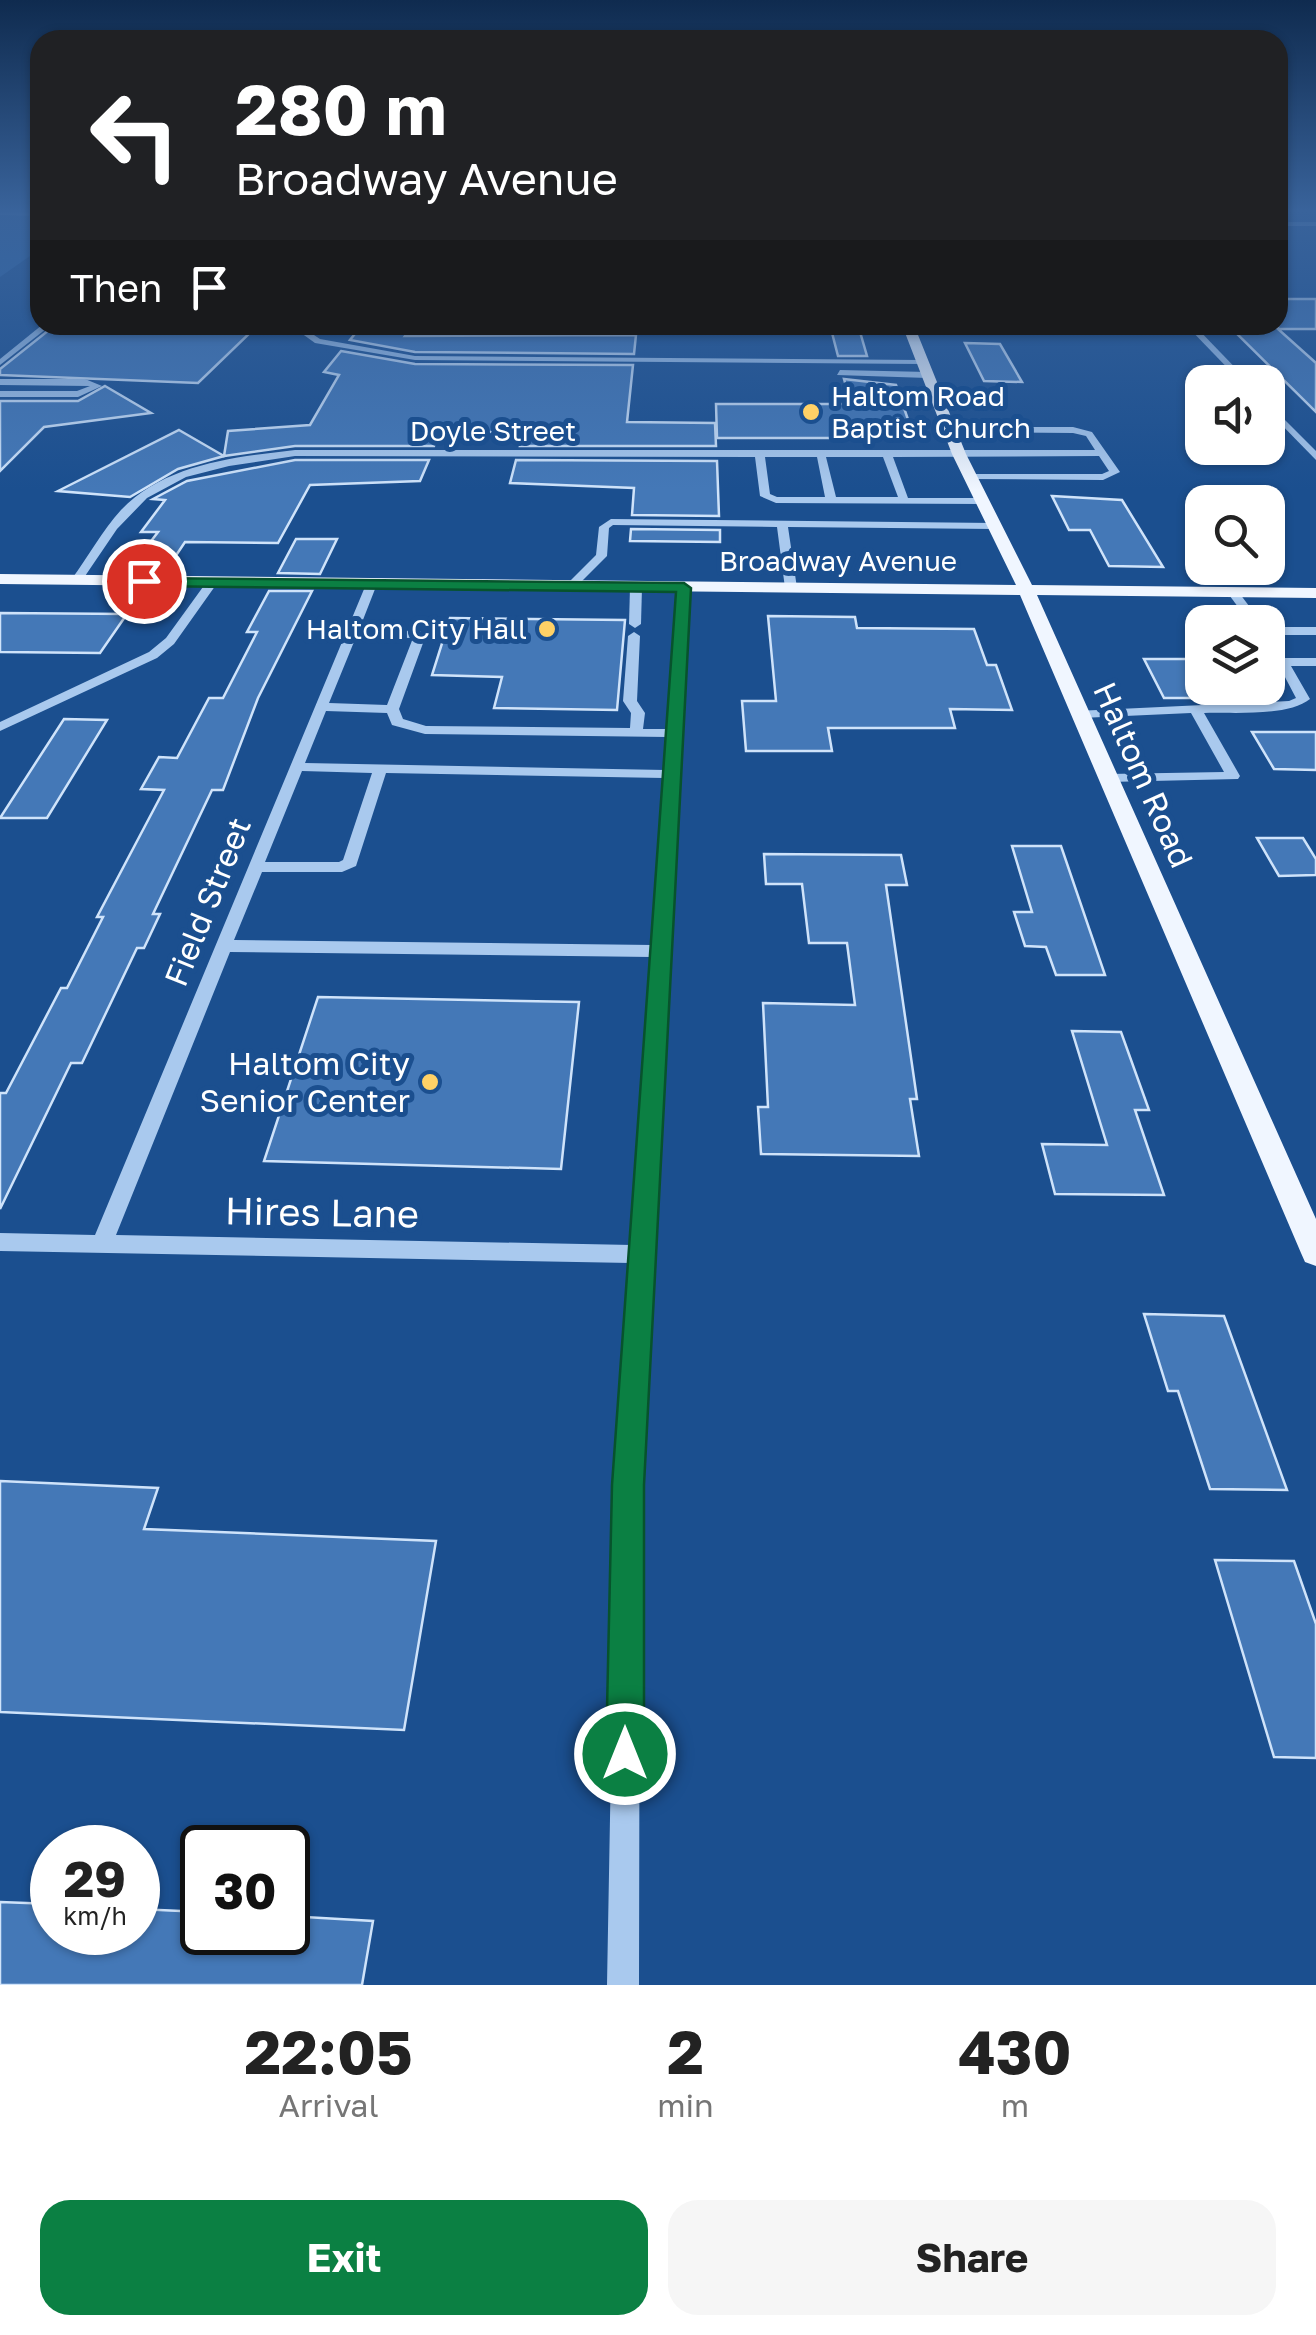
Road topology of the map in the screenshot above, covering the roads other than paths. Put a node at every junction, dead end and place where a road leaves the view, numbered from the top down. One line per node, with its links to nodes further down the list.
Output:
1 (35, 335): 5 (street)
2 (309, 335): 7 (street)
3 (912, 335): 7 (main road, Haltom Road)
4 (1200, 335): 6 (street)
5 (0, 363)
6 (1229, 365)
7 (925, 368): 11 (main road, Haltom Road)
8 (0, 382): 9 (street)
9 (0, 394)
10 (1285, 424): 17 (street)
11 (950, 430): 12 (main road, Haltom Road); 13 (street)
12 (959, 453): 13 (street, Doyle Street); 16 (street, Doyle Street); 18 (main road, Haltom Road)
13 (1102, 453): 18 (street)
14 (760, 454): 15 (street, Doyle Street); 19 (street); 25 (street, Doyle Street)
15 (821, 454): 16 (street, Doyle Street); 19 (street)
16 (887, 454): 20 (street)
17 (1314, 454)
18 (970, 476): 21 (main road, Haltom Road)
19 (831, 500): 20 (street)
20 (904, 500): 21 (street)
21 (982, 501): 23 (main road, Haltom Road)
22 (782, 524): 23 (street); 28 (street); 31 (street)
23 (994, 526): 32 (main road, Haltom Road)
24 (0, 580): 25 (main road, Broadway Avenue)
25 (77, 580): 26 (main road, Broadway Avenue)
26 (212, 582): 27 (main road, Broadway Avenue); 46 (street)
27 (371, 584): 28 (main road, Broadway Avenue); 38 (street, Field Street)
28 (570, 586): 29 (main road, Broadway Avenue)
29 (636, 587): 30 (main road, Broadway Avenue); 47 (street)
30 (684, 588): 31 (main road, Broadway Avenue); 48 (street)
31 (791, 588): 32 (main road, Broadway Avenue)
32 (1026, 590): 33 (main road, Broadway Avenue); 45 (main road, Haltom Road)
33 (1234, 592): 34 (main road, Broadway Avenue); 35 (street)
34 (1316, 593)
35 (1243, 605)
36 (1285, 631): 37 (street)
37 (1316, 631)
38 (351, 633): 42 (street, Field Street); 44 (street)
39 (1285, 662): 40 (street)
40 (1316, 662)
41 (1285, 666): 43 (street)
42 (320, 707): 44 (street); 49 (street, Field Street)
43 (1195, 708): 45 (street); 52 (street)
44 (392, 709): 47 (street)
45 (1081, 714): 52 (main road, Haltom Road)
46 (0, 727)
47 (636, 732): 48 (street)
48 (674, 733): 51 (street)
49 (296, 768): 50 (street); 53 (street, Field Street)
50 (380, 769): 51 (street); 53 (street)
51 (672, 774): 55 (street)
52 (1108, 778): 58 (main road, Haltom Road)
53 (255, 867): 54 (street, Field Street)
54 (223, 946): 55 (street); 57 (street, Field Street)
55 (661, 951): 59 (street)
56 (0, 1242): 57 (street, Hires Lane)
57 (102, 1244): 59 (street, Hires Lane)
58 (1316, 1253)
59 (642, 1254): 60 (street)
60 (622, 1985)

